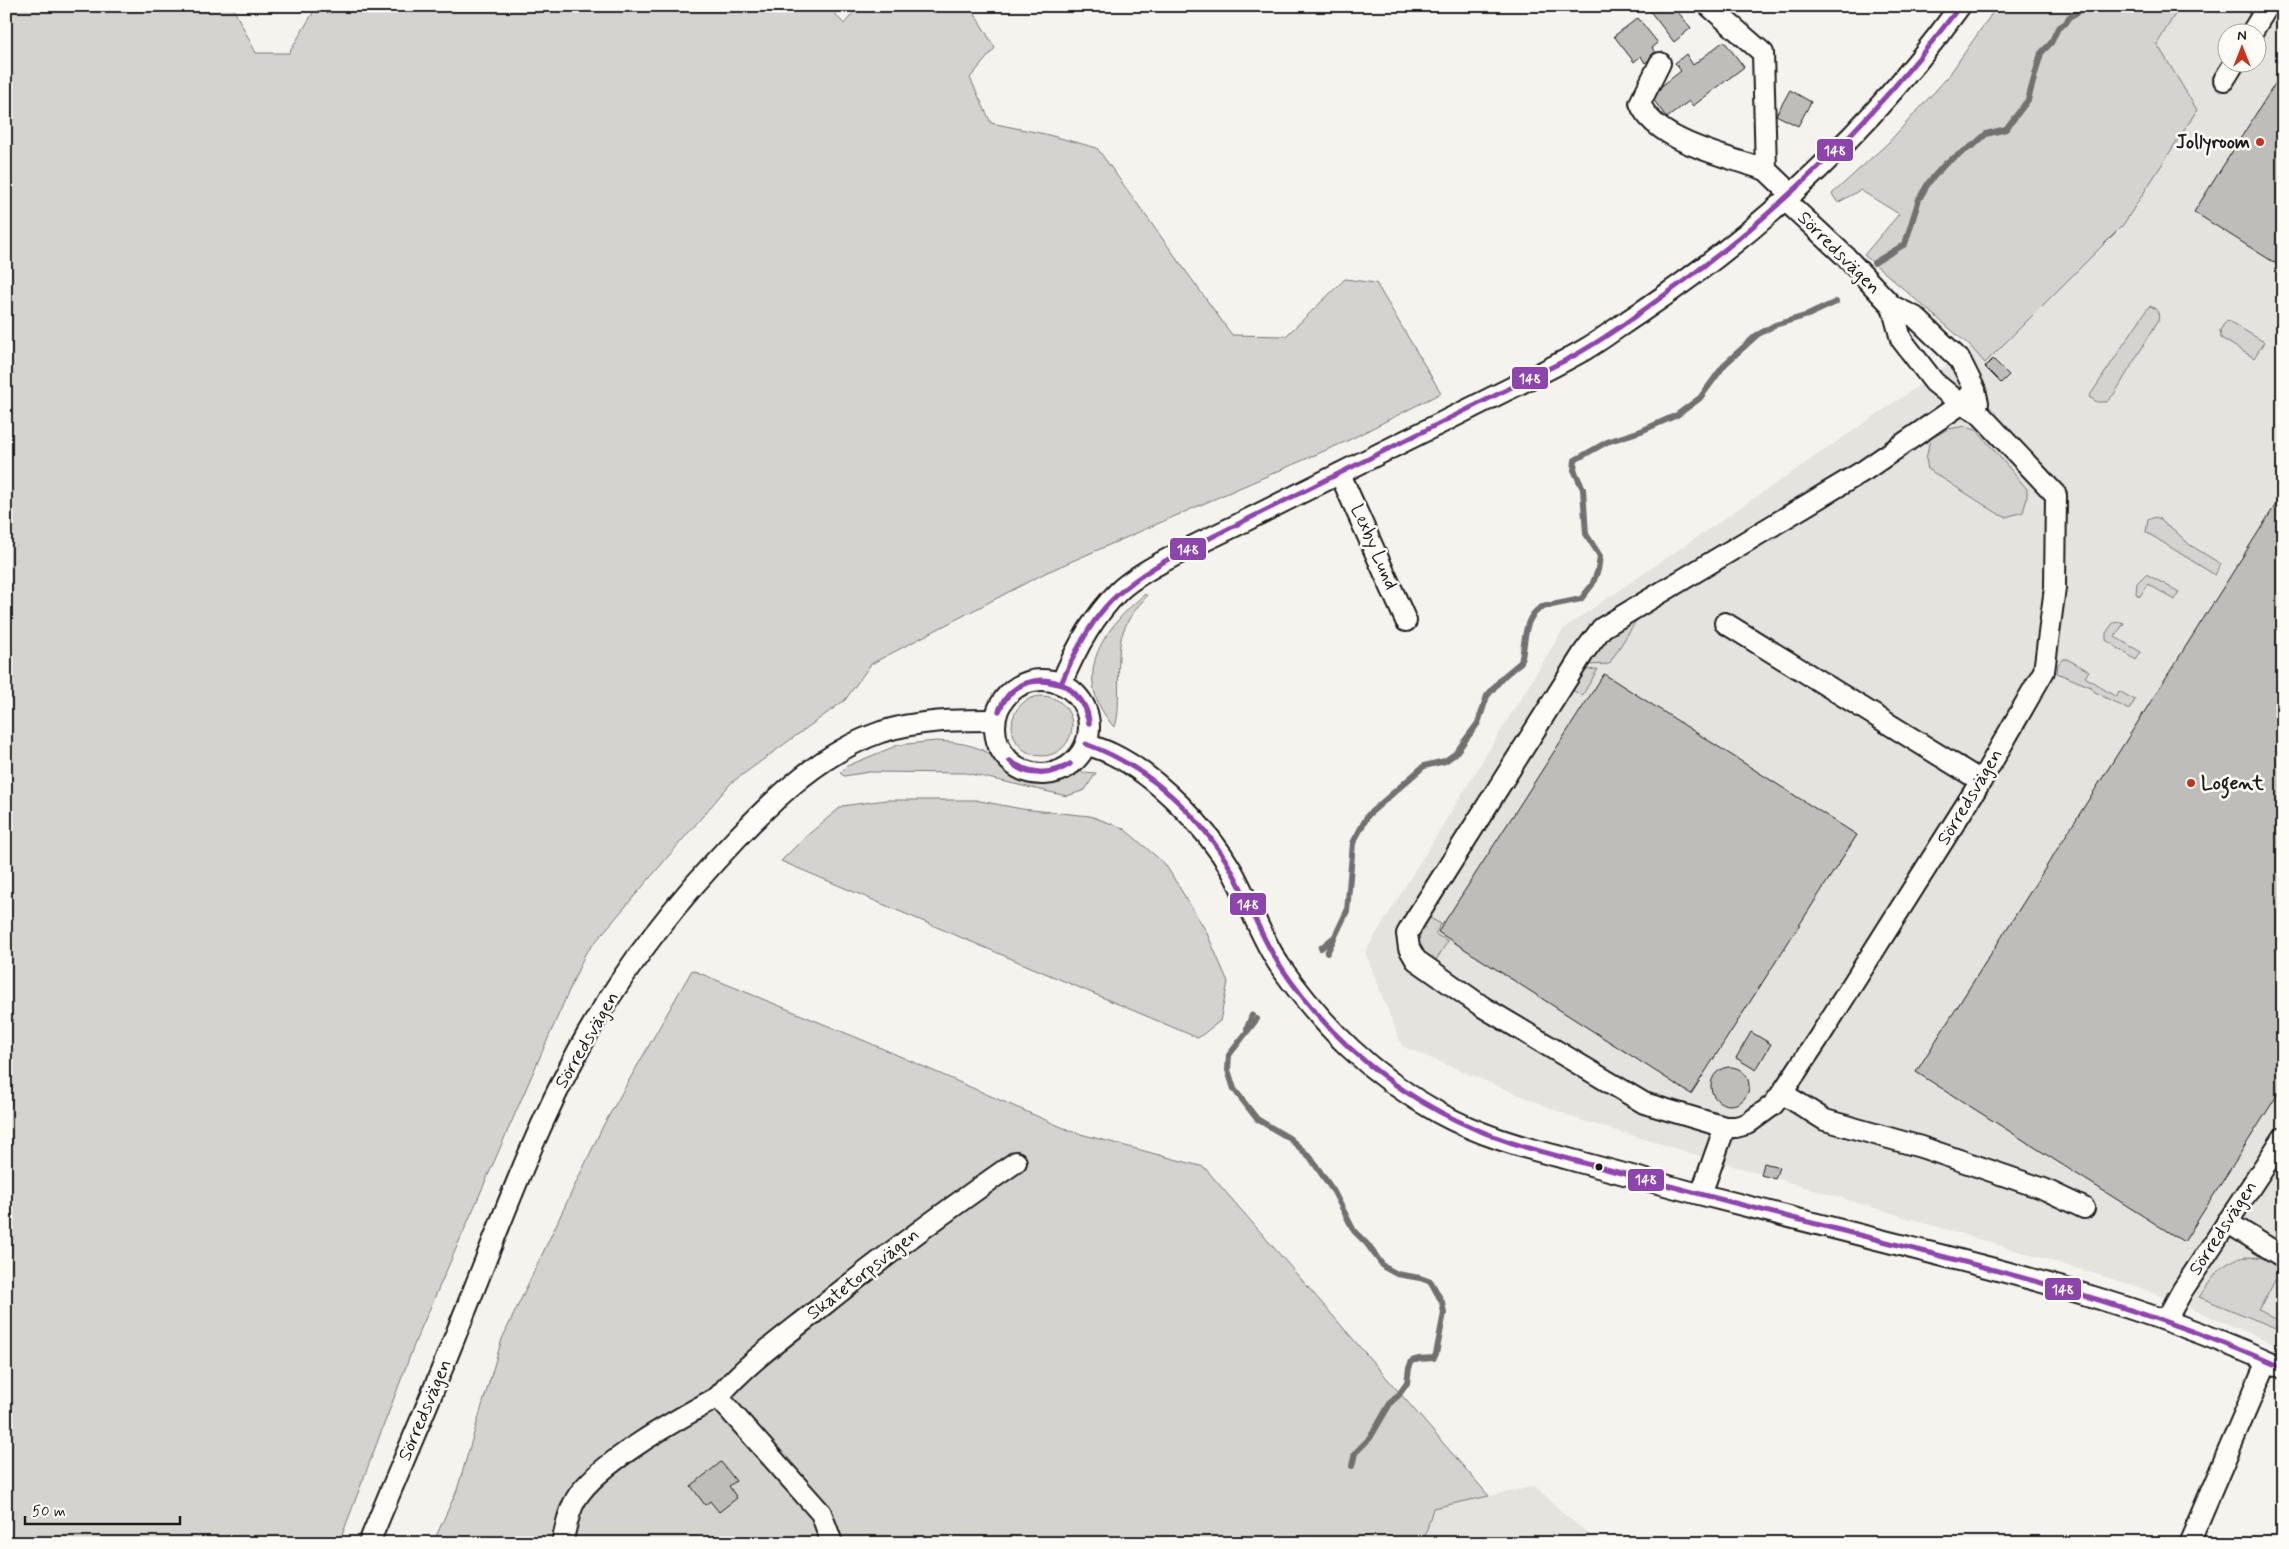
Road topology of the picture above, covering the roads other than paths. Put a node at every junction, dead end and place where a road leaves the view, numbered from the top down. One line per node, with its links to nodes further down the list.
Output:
1 (1710, 6): 8 (street)
2 (1960, 6): 9 (street, Sörredsvägen)
3 (2268, 6): 4 (street)
4 (2258, 22)
5 (1660, 63): 8 (street)
6 (2229, 72): 7 (street)
7 (2224, 80)
8 (1766, 170): 9 (street)
9 (1789, 198): 10 (street, Sörredsvägen); 14 (street, Sörredsvägen)
10 (1892, 306): 11 (street, Sörredsvägen); 12 (street, Sörredsvägen)
11 (1975, 390): 12 (street); 13 (street, Sörredsvägen)
12 (1961, 404): 13 (street, Sörredsvägen); 22 (street)
13 (1979, 413): 20 (street, Sörredsvägen)
14 (1340, 474): 15 (street, Lexby Lund); 17 (street, Sörredsvägen)
15 (1406, 620)
16 (1725, 623): 20 (street)
17 (1061, 684): 18 (street); 19 (street)
18 (995, 720): 19 (street); 32 (street, Sörredsvägen)
19 (1086, 744): 25 (street)
20 (1981, 781): 21 (street, Sörredsvägen)
21 (1782, 1093): 22 (street, Sörredsvägen); 26 (street)
22 (1723, 1134): 25 (street)
23 (2283, 1138): 27 (street, Sörredsvägen)
24 (1016, 1162): 31 (street, Skatetorpsvägen)
25 (1701, 1194): 29 (street)
26 (2084, 1208)
27 (2227, 1222): 28 (street); 29 (street, Sörredsvägen)
28 (2283, 1257)
29 (2166, 1320): 30 (street)
30 (2275, 1364): 35 (street)
31 (718, 1397): 33 (street, Skatetorpsvägen); 34 (street)
32 (368, 1543)
33 (562, 1543)
34 (832, 1543)
35 (2190, 1543)

